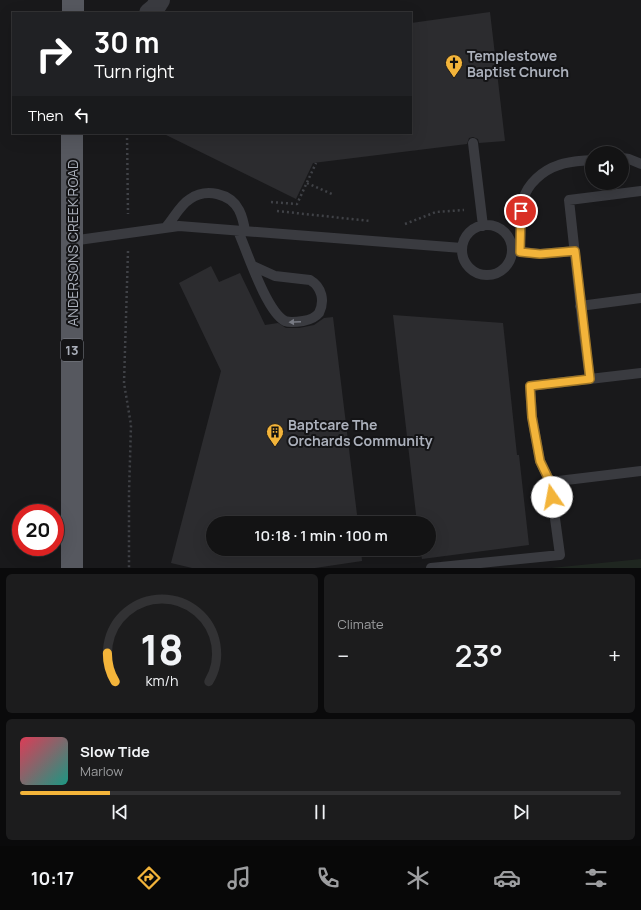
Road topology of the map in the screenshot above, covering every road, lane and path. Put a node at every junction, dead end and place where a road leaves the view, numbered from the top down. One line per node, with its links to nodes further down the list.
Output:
1 (73, 0): 3 (main road)
2 (160, 0): 4 (street)
3 (73, 12)
4 (150, 12)
5 (72, 134): 24 (main road, ANDERSONS CREEK ROAD / 13)
6 (127, 134): 23 (path)
7 (473, 143): 16 (lane)
8 (629, 159): 11 (lane)
9 (585, 161): 27 (lane)
10 (316, 162): 12 (path)
11 (641, 164)
12 (307, 183): 14 (path); 15 (path)
13 (641, 191): 26 (lane)
14 (334, 195)
15 (271, 202)
16 (481, 209): 19 (path); 20 (lane)
17 (277, 211): 18 (path)
18 (370, 221)
19 (401, 224)
20 (483, 226): 25 (lane); 27 (lane)
21 (166, 227): 22 (lane); 22 (lane); 23 (lane)
22 (242, 231): 25 (lane); 28 (lane)
23 (128, 232): 24 (lane); 36 (path)
24 (71, 241): 35 (main road, ANDERSONS CREEK ROAD / 13)
25 (462, 248): 27 (lane)
26 (575, 251): 27 (lane); 30 (lane)
27 (517, 252)
28 (253, 266): 28 (lane, one-way to 28)
29 (641, 298): 30 (lane)
30 (580, 306): 32 (lane)
31 (641, 373): 32 (lane)
32 (590, 379): 34 (lane)
33 (641, 471): 34 (lane)
34 (550, 482): 37 (lane)
35 (72, 568)
36 (130, 568)
37 (432, 568)

